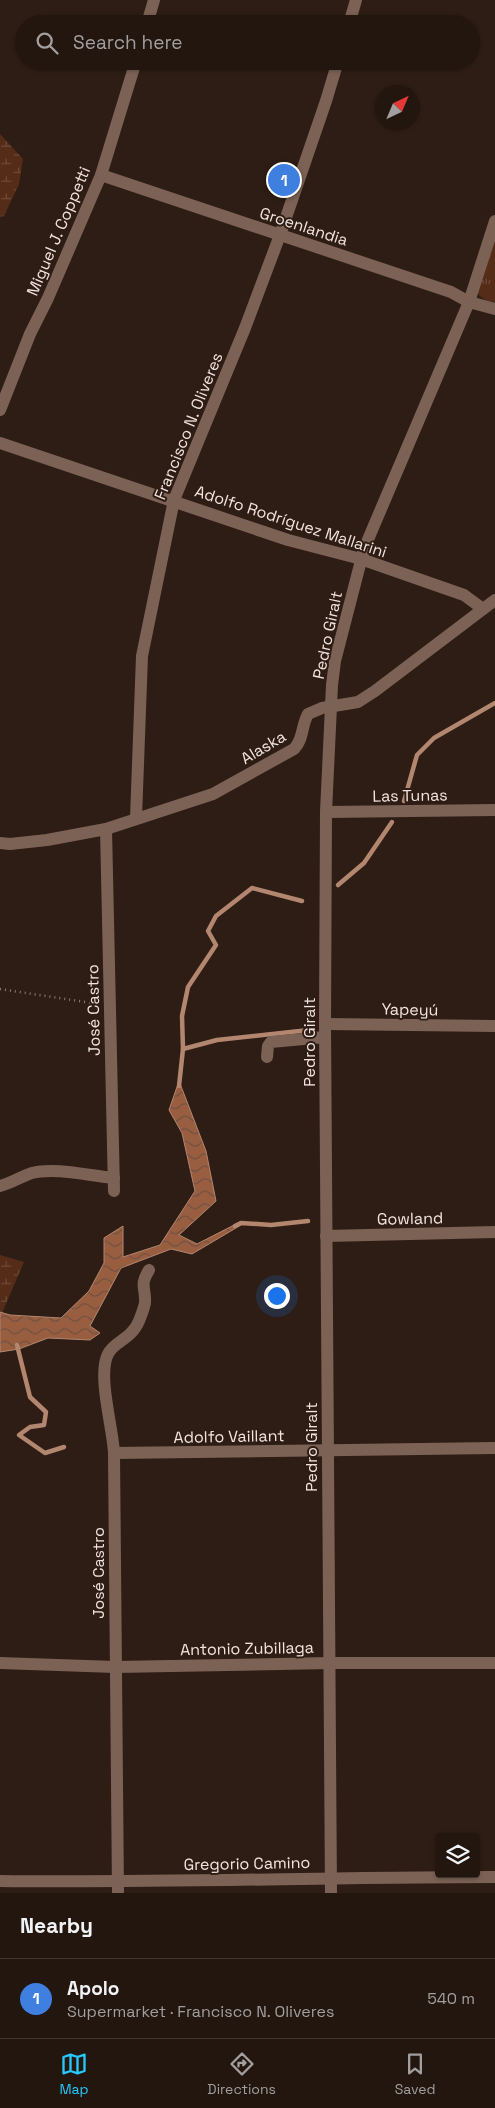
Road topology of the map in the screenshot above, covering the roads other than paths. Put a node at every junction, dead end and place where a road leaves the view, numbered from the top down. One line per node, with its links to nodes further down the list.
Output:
1 (154, 0): 3 (street)
2 (356, 0): 4 (street)
3 (150, 15)
4 (352, 15)
5 (133, 70): 7 (street, Miguel J. Coppetti)
6 (335, 70): 9 (street, Francisco N. Oliveres)
7 (101, 175): 9 (street, Groenlandia); 12 (street, Miguel J. Coppetti)
8 (495, 221): 10 (street, Pedro Giralt)
9 (280, 235): 10 (street, Groenlandia); 14 (street, Francisco N. Oliveres)
10 (469, 302): 11 (street, Groenlandia); 15 (street, Pedro Giralt)
11 (495, 309)
12 (0, 410)
13 (0, 443): 14 (street, Adolfo Rodríguez Mallarini)
14 (174, 500): 15 (street, Adolfo Rodríguez Mallarini); 21 (street, Francisco N. Oliveres)
15 (361, 559): 17 (street, Adolfo Rodríguez Mallarini); 18 (street, Pedro Giralt)
16 (495, 600): 17 (street, Alaska)
17 (483, 609): 18 (street, Alaska)
18 (330, 707): 20 (street, Pedro Giralt); 21 (street, Alaska)
19 (495, 810): 20 (street, Las Tunas)
20 (326, 812): 25 (street, Pedro Giralt)
21 (136, 818): 22 (street, Alaska)
22 (106, 829): 23 (street, Alaska); 27 (street, José Castro)
23 (0, 843)
24 (495, 1026): 25 (street, Yapeyú)
25 (325, 1031): 26 (street, Yapeyú); 29 (street, Pedro Giralt)
26 (268, 1057)
27 (0, 1186)
28 (495, 1232): 29 (street, Gowland)
29 (326, 1236): 32 (street, Pedro Giralt)
30 (149, 1270): 33 (street, José Castro)
31 (495, 1448): 32 (street, Adolfo Vaillant)
32 (328, 1451): 33 (street, Adolfo Vaillant); 35 (street, Pedro Giralt)
33 (114, 1453): 37 (street, José Castro)
34 (0, 1663): 37 (street, Antonio Zubillaga)
35 (330, 1663): 36 (street, Antonio Zubillaga); 37 (street, Antonio Zubillaga); 38 (street, Pedro Giralt)
36 (495, 1663)
37 (115, 1667): 41 (street, José Castro)
38 (332, 1877): 39 (street, Gregorio Camino); 41 (street, Gregorio Camino); 42 (street, Pedro Giralt)
39 (495, 1877)
40 (0, 1881): 41 (street, Gregorio Camino)
41 (118, 1888)
42 (331, 1893)

